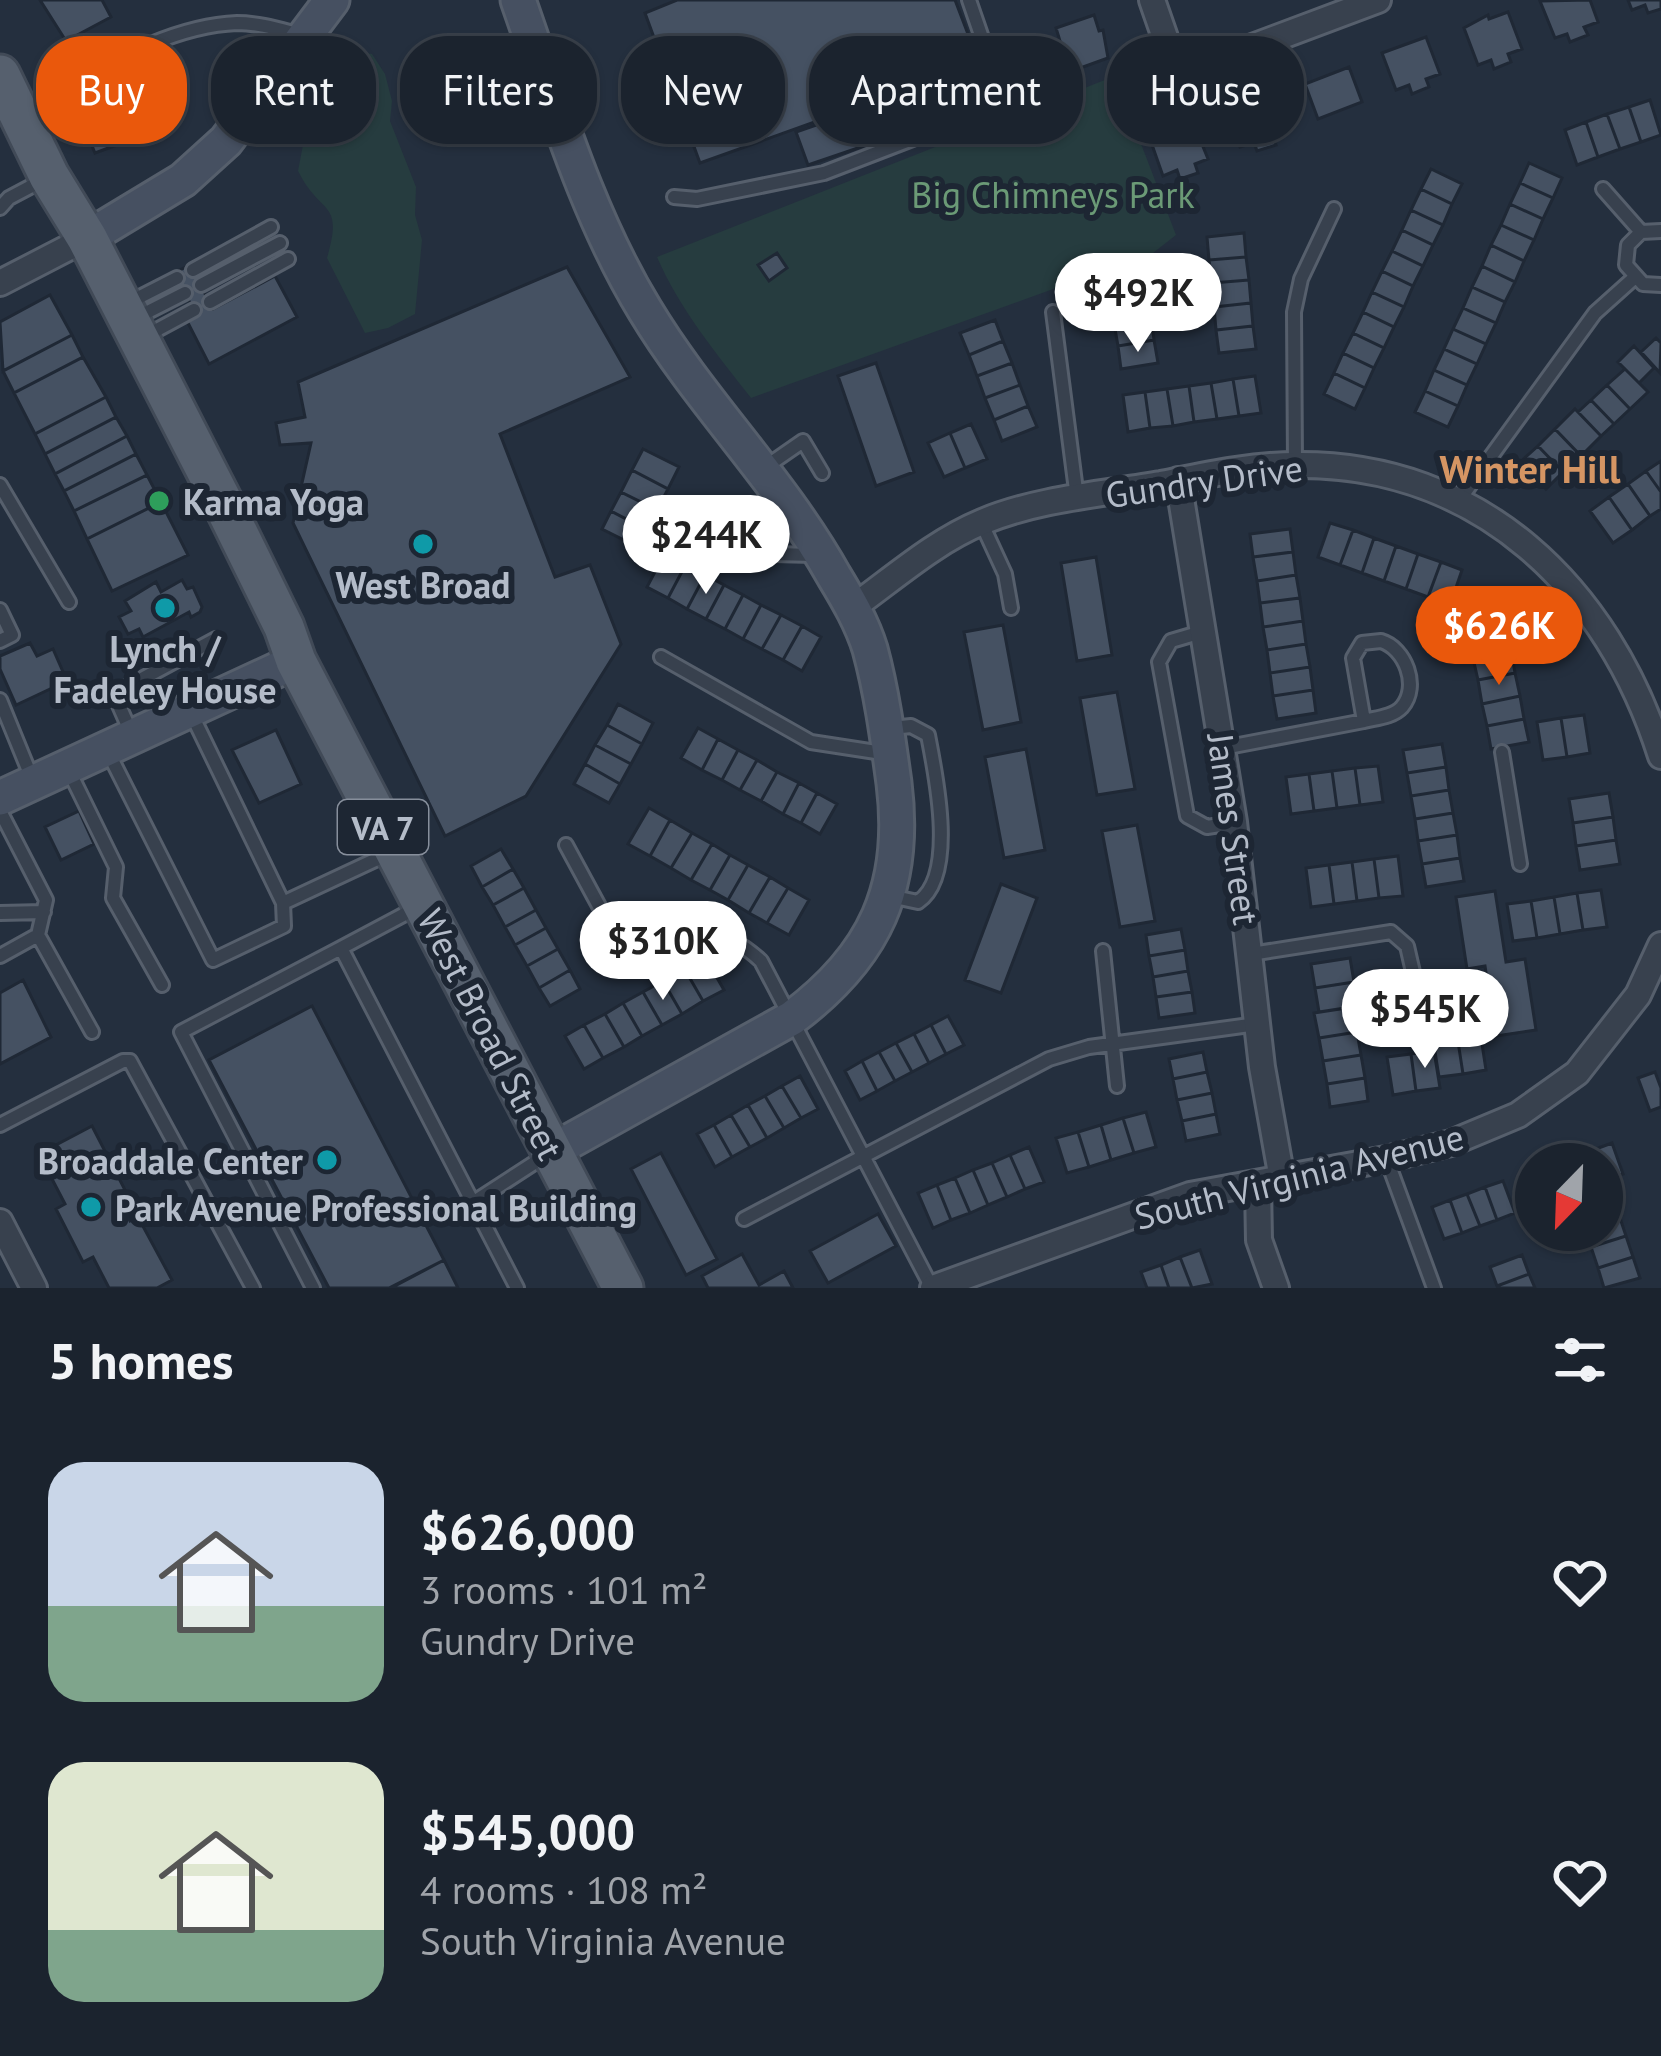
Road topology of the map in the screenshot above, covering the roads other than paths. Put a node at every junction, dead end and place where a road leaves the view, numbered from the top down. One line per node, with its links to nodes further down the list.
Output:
1 (332, 0): 6 (street)
2 (518, 0): 34 (street)
3 (969, 0): 13 (lane)
4 (1152, 0): 7 (street)
5 (1378, 0): 8 (street)
6 (302, 35): 10 (lane); 19 (street)
7 (1164, 36)
8 (1278, 36)
9 (0, 75): 10 (main road, West Broad Street / VA 7)
10 (19, 111): 11 (main road, West Broad Street / VA 7)
11 (49, 176): 14 (lane); 19 (main road, West Broad Street / VA 7)
12 (1603, 189): 18 (lane)
13 (674, 197)
14 (0, 208)
15 (1334, 209): 33 (lane)
16 (271, 227): 22 (lane)
17 (1661, 231): 18 (lane)
18 (1641, 232): 24 (lane)
19 (87, 238): 25 (street); 32 (main road, West Broad Street / VA 7)
20 (280, 243): 26 (lane)
21 (288, 259): 29 (lane)
22 (193, 270)
23 (177, 278): 32 (lane)
24 (1634, 278): 27 (lane); 39 (lane)
25 (0, 283)
26 (201, 285)
27 (1661, 285)
28 (185, 293): 32 (lane)
29 (210, 302)
30 (194, 310): 32 (lane)
31 (1053, 312): 38 (lane)
32 (129, 323): 51 (main road, West Broad Street / VA 7)
33 (1295, 464): 36 (street, Gundry Drive); 39 (street, Gundry Drive)
34 (763, 469): 35 (lane); 42 (street)
35 (822, 473)
36 (1178, 480): 38 (street, Gundry Drive); 47 (street, James Street)
37 (0, 484): 43 (lane)
38 (1077, 499): 41 (street, Gundry Drive)
39 (1460, 499): 59 (street, Gundry Drive)
40 (690, 506): 42 (lane)
41 (981, 522): 44 (street, Gundry Drive); 45 (lane)
42 (823, 555): 44 (street)
43 (69, 602)
44 (852, 608): 55 (street)
45 (1011, 608)
46 (0, 610): 49 (lane)
47 (1205, 630): 57 (street, James Street); 64 (lane)
48 (216, 639): 56 (lane)
49 (0, 640)
50 (661, 657): 55 (lane)
51 (296, 662): 53 (street); 66 (main road, West Broad Street / VA 7)
52 (0, 700): 61 (lane)
53 (189, 710): 56 (street); 68 (lane)
54 (1364, 721): 54 (lane); 57 (lane)
55 (888, 741): 81 (street)
56 (120, 743): 60 (street); 68 (lane)
57 (1223, 748): 64 (street, James Street)
58 (1502, 752): 67 (lane)
59 (1661, 756)
60 (67, 767): 61 (street); 79 (lane)
61 (33, 782): 62 (street)
62 (0, 798)
63 (0, 811): 70 (lane)
64 (1234, 823): 76 (street, James Street)
65 (566, 845): 81 (lane)
66 (395, 851): 68 (lane); 69 (main road, West Broad Street / VA 7)
67 (1520, 865)
68 (283, 903)
69 (423, 904): 74 (lane); 87 (main road, West Broad Street / VA 7)
70 (44, 912): 71 (lane); 72 (lane)
71 (0, 913)
72 (38, 935): 77 (lane); 83 (lane)
73 (1661, 945): 78 (street, South Virginia Avenue)
74 (341, 948): 91 (lane); 96 (lane)
75 (1102, 951): 84 (lane)
76 (1251, 954): 80 (lane); 82 (street, James Street)
77 (0, 956)
78 (1653, 983): 89 (street, South Virginia Avenue)
79 (162, 986)
80 (1421, 1007)
81 (792, 1018): 87 (street); 88 (lane)
82 (1258, 1024): 84 (lane); 90 (street, James Street)
83 (92, 1032)
84 (1113, 1044): 85 (lane); 88 (lane)
85 (1117, 1086)
86 (0, 1125): 94 (lane)
87 (554, 1150): 91 (lane); 98 (main road, West Broad Street / VA 7)
88 (865, 1155): 92 (lane); 99 (lane)
89 (1387, 1159): 90 (street, South Virginia Avenue); 101 (lane)
90 (1270, 1182): 99 (street, South Virginia Avenue); 100 (street, James Street)
91 (474, 1202): 97 (lane)
92 (744, 1219)
93 (0, 1222): 95 (street)
94 (250, 1287)
95 (34, 1288)
96 (313, 1288)
97 (517, 1288)
98 (622, 1288)
99 (933, 1288)
100 (1276, 1288)
101 (1434, 1288)

